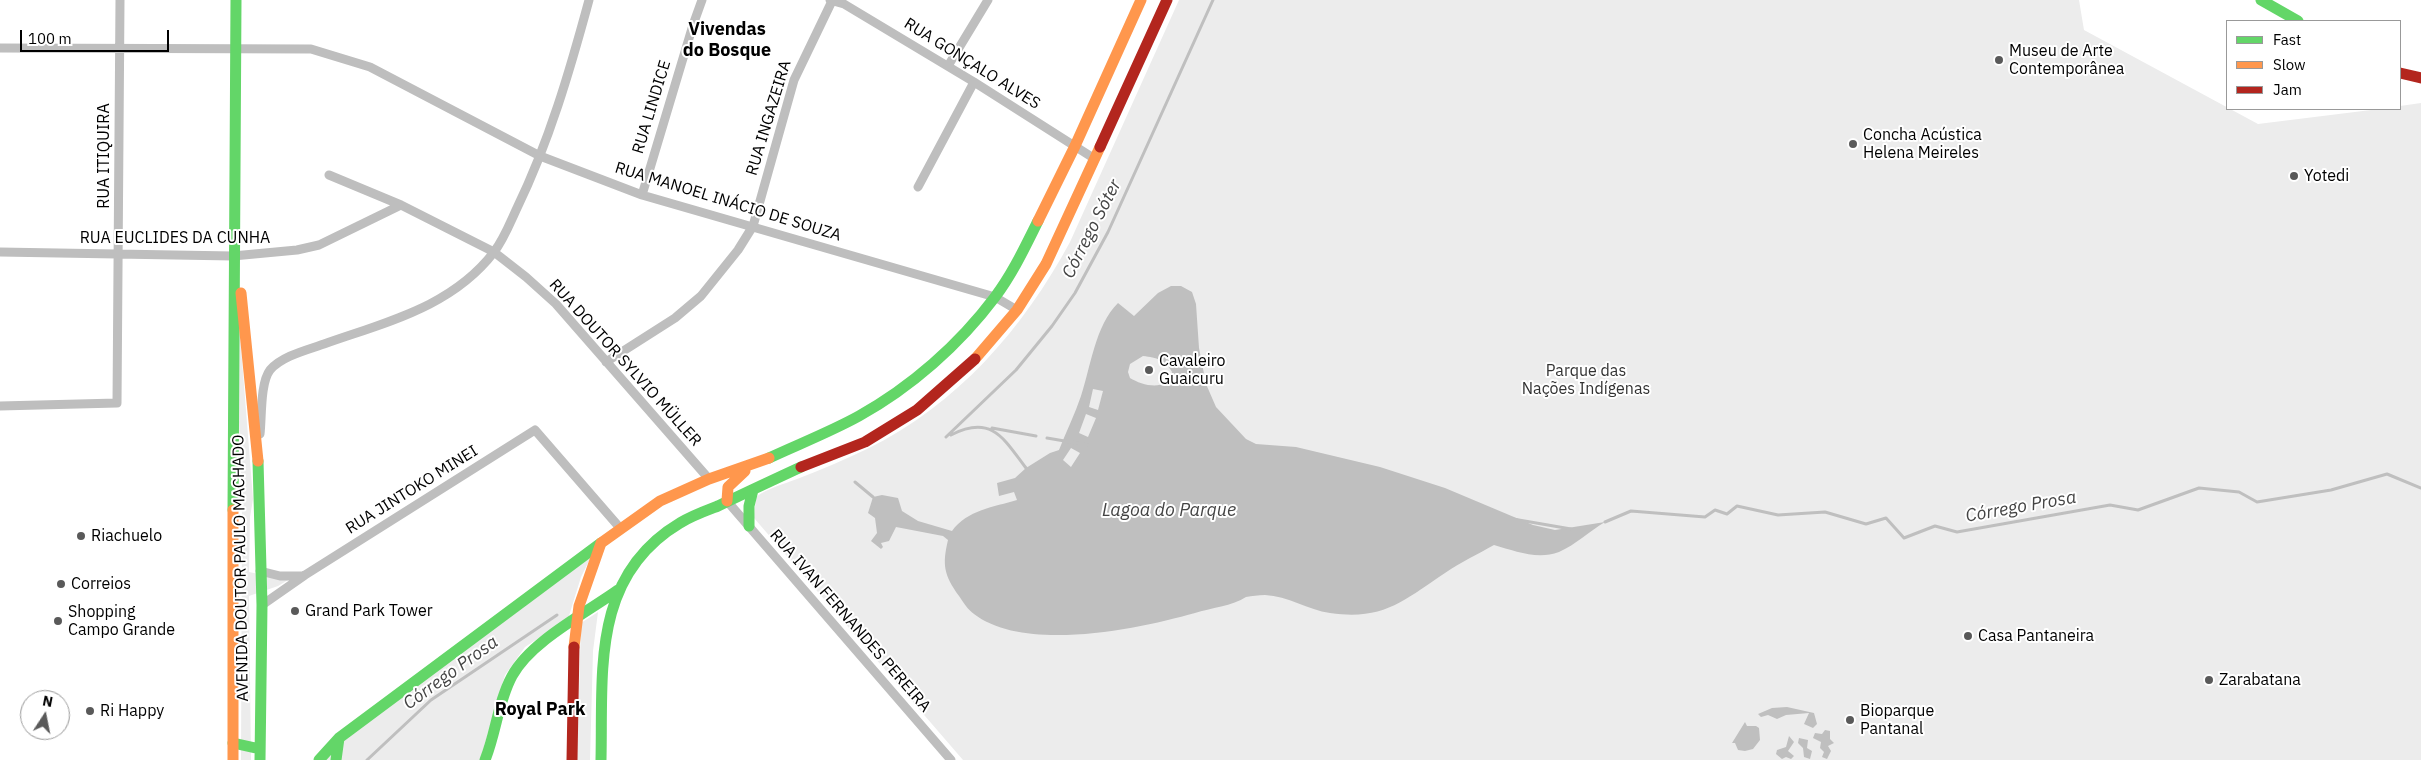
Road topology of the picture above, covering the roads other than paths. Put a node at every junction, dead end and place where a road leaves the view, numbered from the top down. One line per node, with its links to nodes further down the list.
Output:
1 (120, 0): 13 (street, RUA ITIQUIRA)
2 (236, 0): 14 (main road)
3 (589, 0): 20 (street)
4 (702, 0): 24 (street, RUA LINDICE)
5 (831, 0): 10 (street, RUA GONÇALO ALVES); 26 (street, RUA INGAZEIRA)
6 (988, 0): 15 (street)
7 (1141, 0): 19 (main road)
8 (1167, 0): 21 (main road)
9 (2261, 0): 11 (main road)
10 (845, 2): 15 (street, RUA GONÇALO ALVES)
11 (2296, 20)
12 (0, 48): 13 (street, RUA MANOEL INÁCIO DE SOUZA)
13 (119, 48): 14 (street, RUA MANOEL INÁCIO DE SOUZA); 30 (street, RUA ITIQUIRA)
14 (235, 48): 20 (street, RUA MANOEL INÁCIO DE SOUZA); 29 (main road)
15 (948, 66): 18 (street, RUA GONÇALO ALVES)
16 (2401, 73): 17 (main road)
17 (2421, 78)
18 (974, 82): 19 (street, RUA GONÇALO ALVES); 23 (street)
19 (1075, 146): 21 (street, RUA GONÇALO ALVES); 31 (main road)
20 (540, 156): 24 (street, RUA MANOEL INÁCIO DE SOUZA); 28 (street)
21 (1095, 159): 32 (main road)
22 (329, 175): 25 (street, RUA DOUTOR SYLVIO MÜLLER)
23 (918, 187)
24 (642, 195): 26 (street, RUA MANOEL INÁCIO DE SOUZA)
25 (401, 205): 28 (street, RUA DOUTOR SYLVIO MÜLLER); 29 (street, RUA EUCLIDES DA CUNHA)
26 (753, 226): 31 (street, RUA MANOEL INÁCIO DE SOUZA); 33 (street, RUA INGAZEIRA)
27 (0, 252): 30 (street, RUA EUCLIDES DA CUNHA)
28 (494, 252): 33 (street, RUA DOUTOR SYLVIO MÜLLER); 37 (street)
29 (235, 253): 30 (street, RUA EUCLIDES DA CUNHA); 37 (main road, AVENIDA DOUTOR PAULO MACHADO); 42 (main road, AVENIDA DOUTOR PAULO MACHADO)
30 (118, 254): 34 (street, RUA ITIQUIRA)
31 (996, 297): 32 (street, RUA MANOEL INÁCIO DE SOUZA); 35 (main road)
32 (1017, 310): 38 (main road)
33 (606, 362): 39 (street, RUA DOUTOR SYLVIO MÜLLER)
34 (0, 406)
35 (819, 436): 36 (main road); 38 (main road)
36 (764, 460): 39 (main road); 41 (main road)
37 (258, 461): 43 (main road, AVENIDA DOUTOR PAULO MACHADO)
38 (805, 465): 40 (main road)
39 (709, 479): 45 (main road)
40 (753, 490): 41 (main road); 44 (main road)
41 (727, 501): 44 (street, RUA IVAN FERNANDES PEREIRA); 49 (main road)
42 (233, 507): 43 (main road); 53 (main road, AVENIDA DOUTOR PAULO MACHADO)
43 (259, 513): 47 (main road, AVENIDA DOUTOR PAULO MACHADO)
44 (749, 526): 61 (street, RUA IVAN FERNANDES PEREIRA)
45 (620, 528): 46 (main road); 48 (street, RUA JINTOKO MINEI)
46 (601, 543): 51 (main road); 52 (main road)
47 (260, 571): 48 (street, RUA JINTOKO MINEI); 50 (main road, AVENIDA DOUTOR PAULO MACHADO)
48 (305, 575): 50 (street, RUA JINTOKO MINEI)
49 (618, 590): 51 (main road); 60 (main road)
50 (262, 606): 54 (main road, AVENIDA DOUTOR PAULO MACHADO)
51 (576, 620): 58 (main road); 59 (main road)
52 (339, 738): 56 (main road); 57 (main road)
53 (233, 743): 54 (main road); 55 (main road, AVENIDA DOUTOR PAULO MACHADO)
54 (260, 755)
55 (233, 760)
56 (319, 760)
57 (336, 760)
58 (485, 760)
59 (572, 760)
60 (601, 760)
61 (951, 760)

